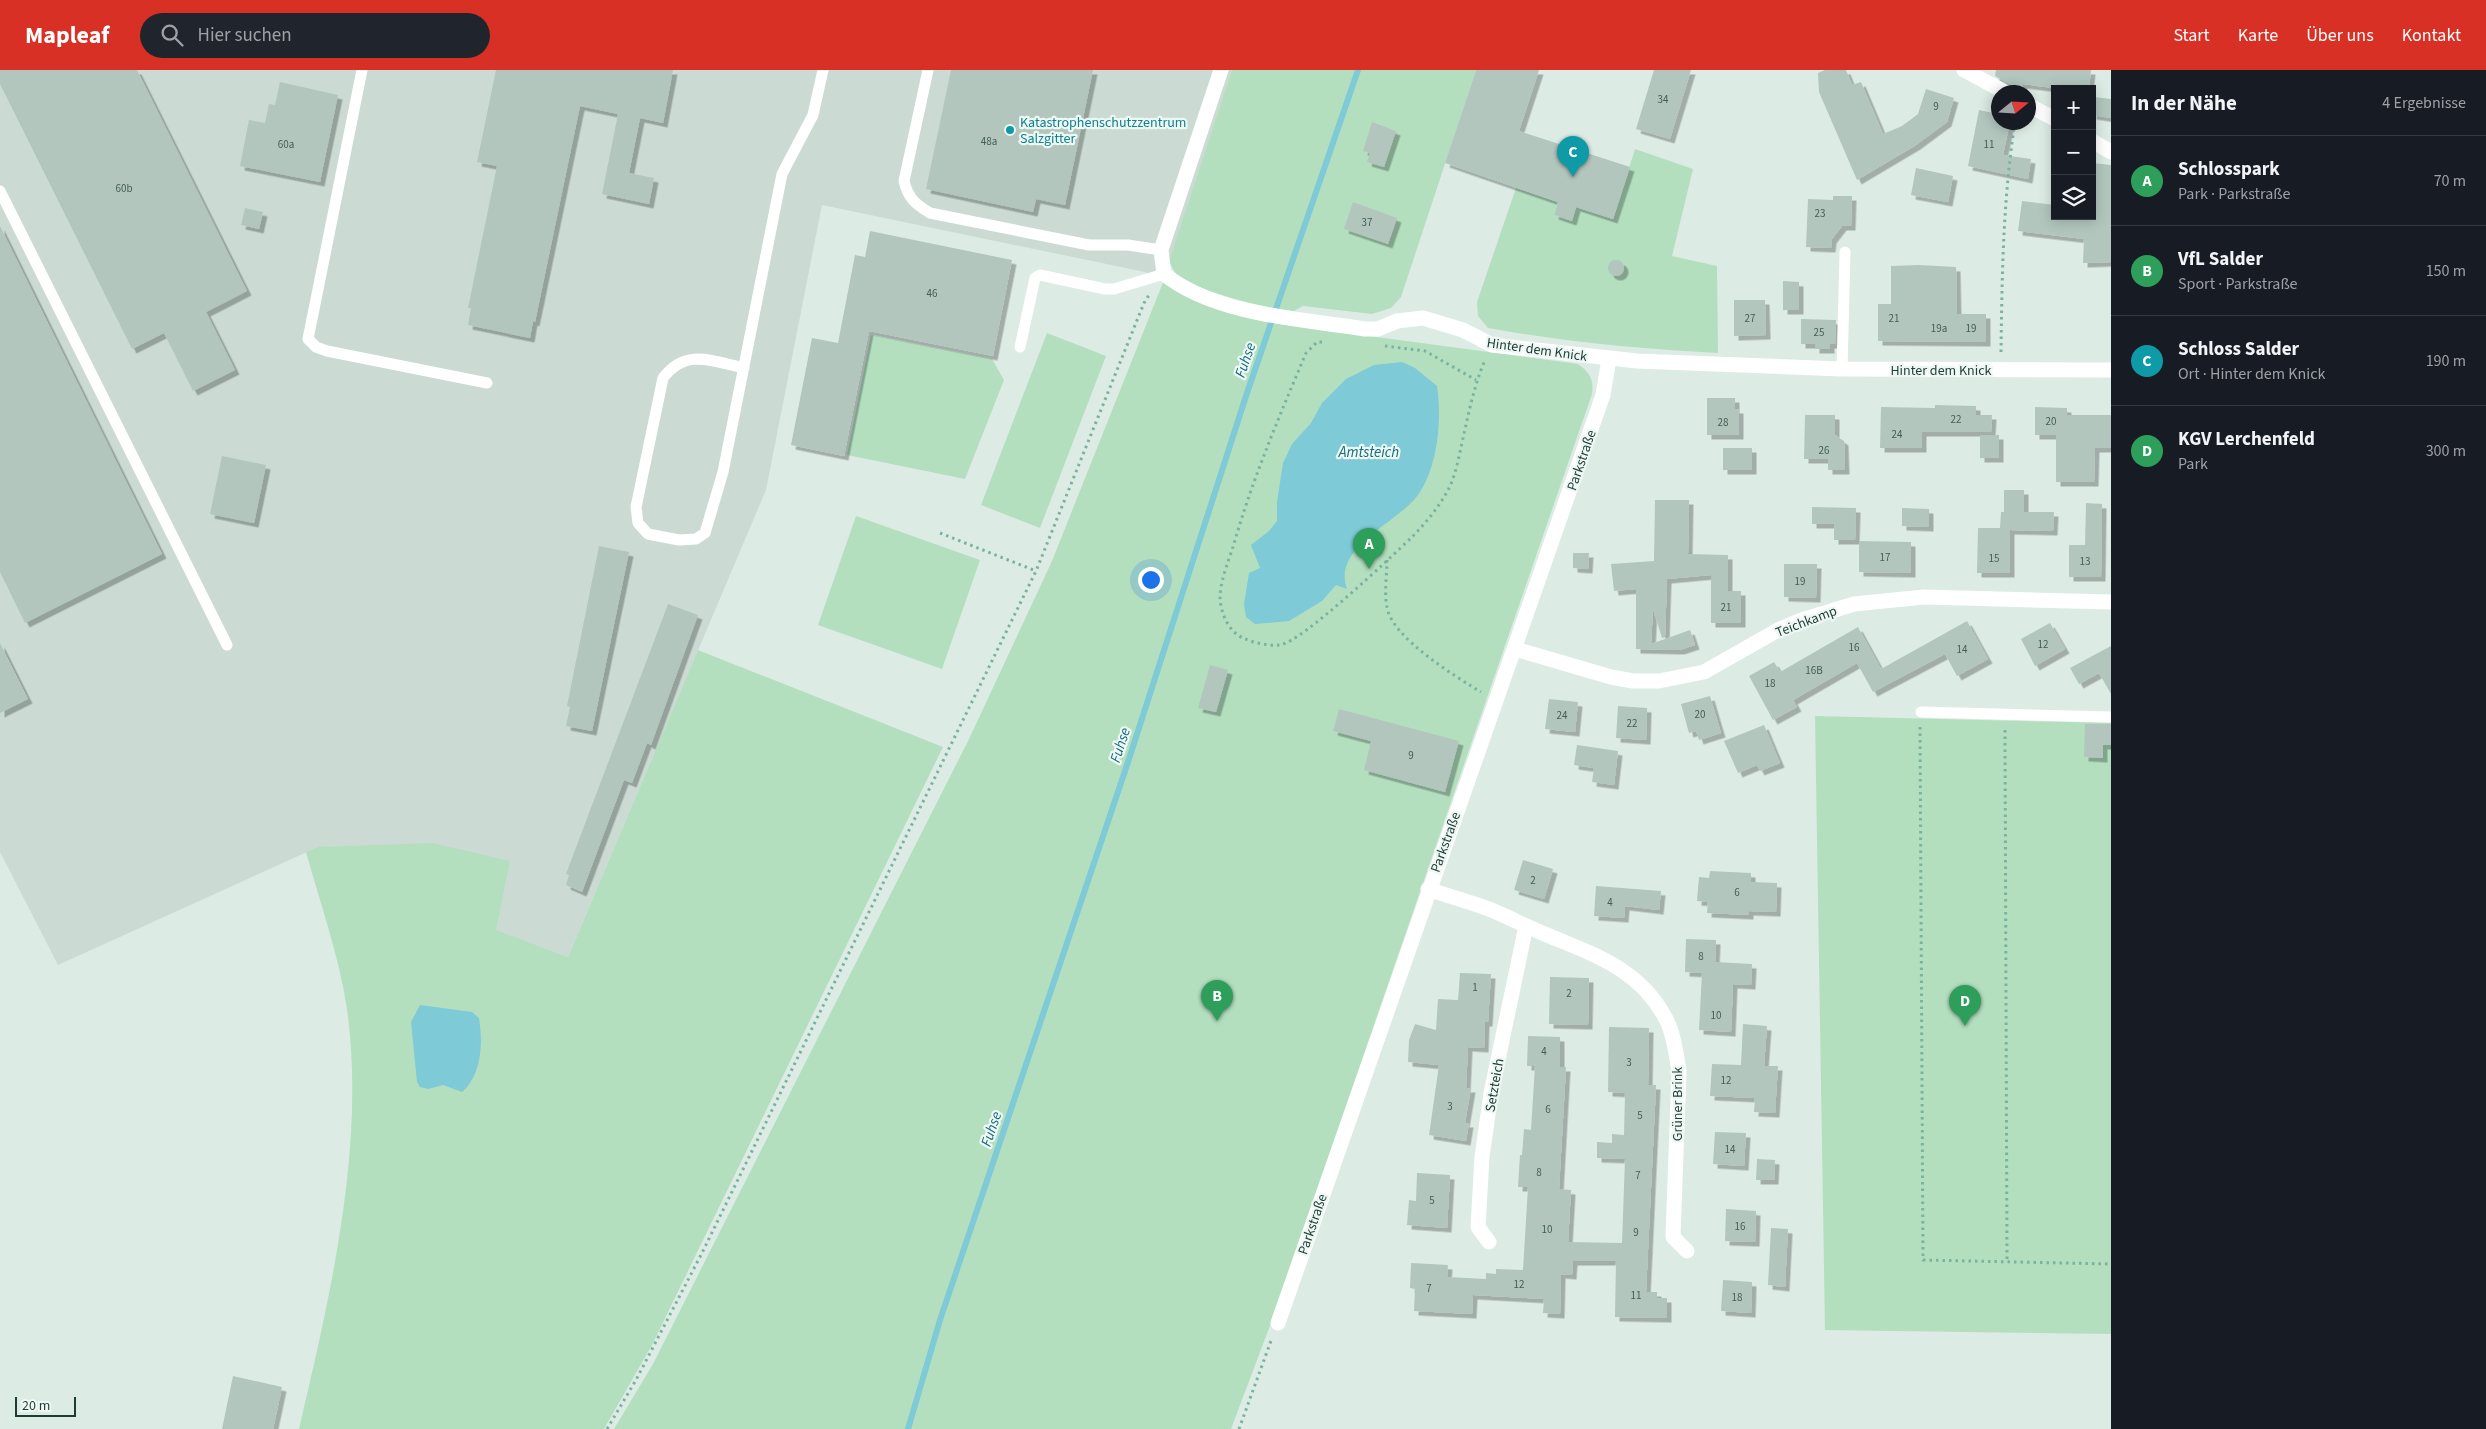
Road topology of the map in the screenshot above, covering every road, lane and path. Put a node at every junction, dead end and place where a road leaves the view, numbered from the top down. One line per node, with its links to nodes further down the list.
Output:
1 (362, 70): 26 (lane)
2 (822, 70): 22 (lane)
3 (928, 70): 13 (lane)
4 (1221, 70): 13 (street)
5 (1964, 70): 6 (street)
6 (1992, 85)
7 (2036, 109): 8 (street)
8 (2051, 117)
9 (2014, 130): 20 (path)
10 (2096, 143): 11 (street)
11 (2111, 152)
12 (0, 191): 31 (lane)
13 (1161, 250): 15 (street)
14 (1845, 252): 23 (lane)
15 (1164, 274): 18 (street, Hinter dem Knick); 19 (lane); 29 (path)
16 (1324, 342): 28 (path)
17 (1377, 345): 25 (path)
18 (1492, 345): 21 (street, Hinter dem Knick); 25 (path)
19 (1020, 347)
20 (2002, 351)
21 (1609, 359): 23 (street, Hinter dem Knick); 32 (street, Parkstraße)
22 (744, 368): 22 (lane)
23 (1842, 369): 24 (street, Hinter dem Knick)
24 (2111, 370)
25 (1476, 380): 28 (path)
26 (487, 383)
27 (940, 533): 29 (path)
28 (1387, 560): 33 (path)
29 (1036, 571): 44 (path)
30 (2111, 602): 32 (street, Teichkamp)
31 (227, 645)
32 (1515, 649): 33 (street, Parkstraße)
33 (1496, 702): 37 (street, Parkstraße)
34 (1921, 712): 35 (lane); 41 (path)
35 (2006, 714): 36 (lane); 41 (path)
36 (2111, 717)
37 (1428, 889): 38 (street, Grüner Brink); 43 (street, Parkstraße)
38 (1526, 926): 39 (street, Setzteich); 40 (street, Grüner Brink)
39 (1489, 1242)
40 (1687, 1251)
41 (2007, 1262): 42 (path)
42 (2111, 1264)
43 (1278, 1323): 45 (path)
44 (607, 1429)
45 (1239, 1429)

